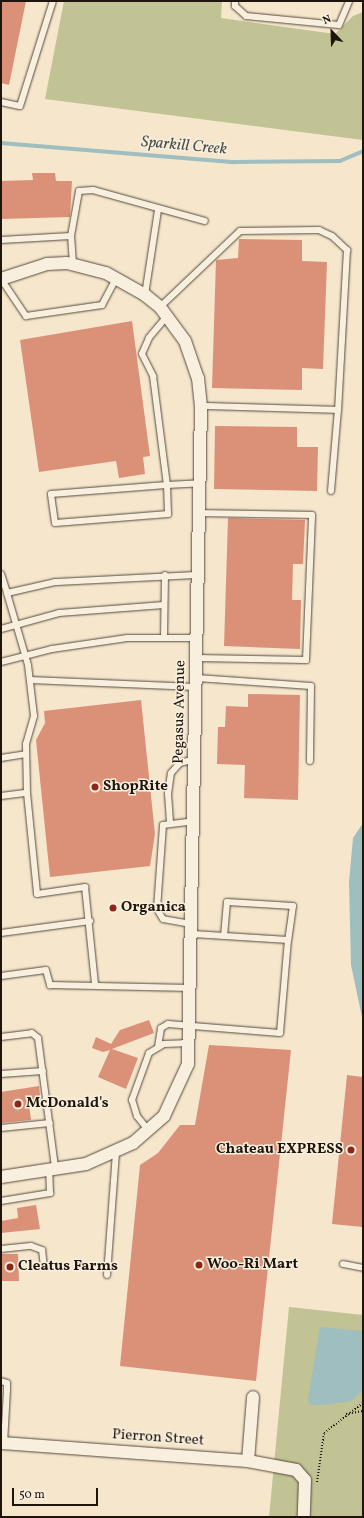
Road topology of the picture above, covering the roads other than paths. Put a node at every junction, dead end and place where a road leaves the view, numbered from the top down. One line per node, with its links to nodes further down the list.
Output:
1 (53, 1): 4 (lane)
2 (235, 1): 3 (lane)
3 (349, 1)
4 (1, 102)
5 (158, 210): 6 (lane); 7 (lane); 12 (lane)
6 (205, 221)
7 (71, 236): 8 (lane); 9 (lane)
8 (1, 240)
9 (73, 264): 10 (street, Pegasus Avenue); 11 (street, Pegasus Avenue)
10 (1, 279): 11 (lane)
11 (116, 279): 12 (street, Pegasus Avenue)
12 (145, 295): 13 (street, Pegasus Avenue)
13 (164, 311): 14 (street, Pegasus Avenue); 15 (lane); 17 (lane)
14 (201, 406): 15 (lane); 16 (street, Pegasus Avenue)
15 (338, 410): 18 (lane)
16 (200, 483): 17 (lane); 19 (street, Pegasus Avenue)
17 (167, 485): 17 (lane)
18 (331, 491)
19 (199, 513): 22 (street, Pegasus Avenue); 30 (lane)
20 (1, 574): 23 (lane)
21 (165, 575): 22 (lane); 23 (lane); 24 (lane)
22 (198, 575): 28 (street, Pegasus Avenue)
23 (7, 593): 25 (lane)
24 (164, 605): 25 (lane); 27 (lane)
25 (16, 624): 26 (lane); 29 (lane)
26 (1, 629)
27 (164, 638): 28 (lane); 29 (lane)
28 (197, 638): 30 (street, Pegasus Avenue)
29 (25, 654): 31 (lane); 32 (lane)
30 (197, 658): 33 (street, Pegasus Avenue)
31 (1, 662)
32 (30, 680): 33 (lane); 34 (lane)
33 (196, 683): 36 (street, Pegasus Avenue); 37 (lane)
34 (26, 754): 35 (lane); 38 (lane)
35 (1, 758)
36 (195, 759): 40 (street, Pegasus Avenue); 41 (lane)
37 (310, 762)
38 (28, 792): 39 (lane); 42 (lane)
39 (1, 796)
40 (194, 821): 41 (lane); 43 (street, Pegasus Avenue)
41 (170, 822): 43 (lane)
42 (90, 921): 44 (lane); 48 (lane)
43 (193, 929): 45 (lane); 49 (street, Pegasus Avenue)
44 (1, 932)
45 (224, 936): 46 (lane); 46 (lane)
46 (288, 940): 50 (lane)
47 (1, 976): 48 (lane)
48 (95, 984): 49 (lane)
49 (192, 988): 50 (street, Pegasus Avenue)
50 (191, 1026): 52 (street, Pegasus Avenue); 53 (lane)
51 (1, 1037): 54 (lane)
52 (190, 1043): 53 (lane); 58 (street, Pegasus Avenue)
53 (158, 1047): 58 (lane)
54 (42, 1071): 55 (lane); 56 (lane)
55 (1, 1074)
56 (50, 1123): 57 (lane); 60 (lane)
57 (1, 1128)
58 (150, 1132): 59 (street, Pegasus Avenue)
59 (116, 1152): 60 (street, Pegasus Avenue); 67 (lane)
60 (52, 1169): 61 (street, Pegasus Avenue); 62 (lane)
61 (1, 1177)
62 (1, 1201)
63 (1, 1249): 65 (lane)
64 (343, 1264): 66 (lane)
65 (44, 1266)
66 (363, 1268)
67 (107, 1275)
68 (1, 1381): 70 (lane)
69 (253, 1397): 71 (street)
70 (2, 1443): 71 (street, Pierron Street)
71 (248, 1461): 72 (street, Pierron Street)
72 (304, 1517)

